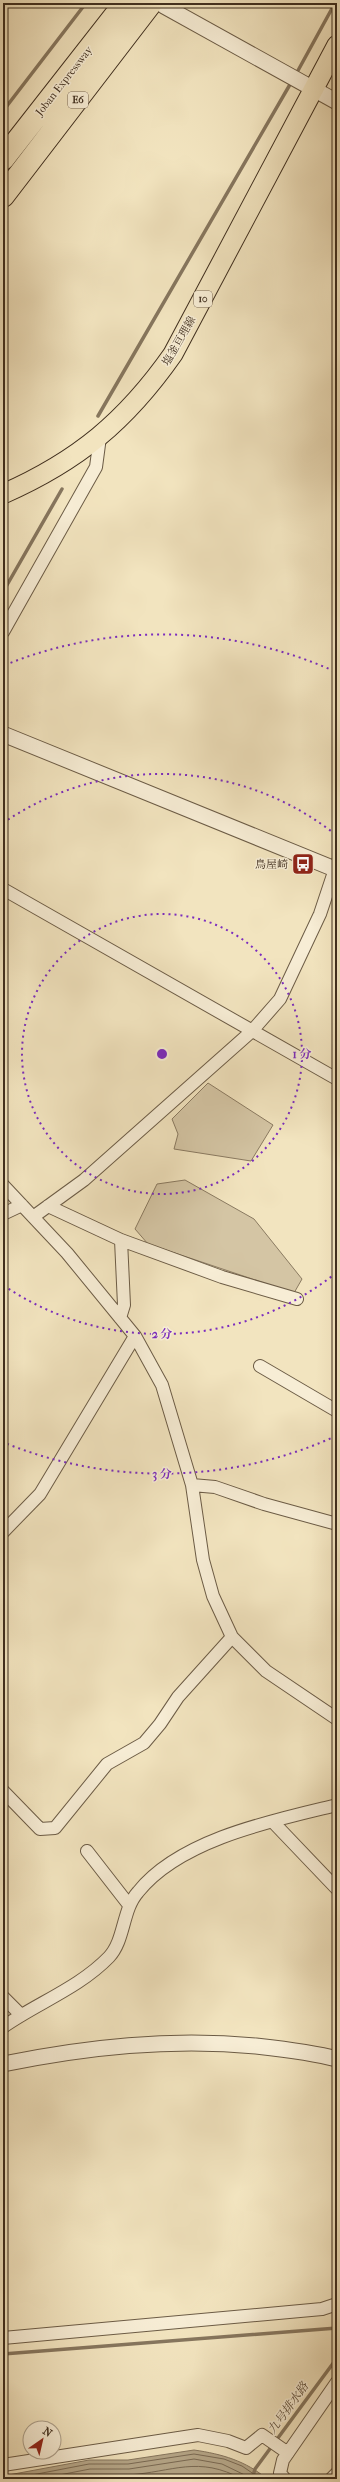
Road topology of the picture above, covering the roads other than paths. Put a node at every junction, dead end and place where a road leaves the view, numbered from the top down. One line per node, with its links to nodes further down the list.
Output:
1 (124, 3): 6 (highway, Joban Expressway / E6)
2 (158, 5): 4 (street); 7 (highway, Joban Expressway / E6)
3 (337, 45): 4 (main road, 塩釜亘理線 / 10)
4 (310, 87): 5 (street); 8 (main road, 塩釜亘理線 / 10)
5 (337, 102)
6 (3, 159)
7 (3, 196)
8 (100, 437): 9 (main road, 塩釜亘理線 / 10); 10 (street)
9 (3, 494)
10 (3, 632)
11 (3, 734): 12 (street)
12 (337, 868): 14 (street)
13 (3, 889): 14 (street)
14 (252, 1031): 15 (street); 18 (street)
15 (337, 1079)
16 (3, 1185): 17 (street)
17 (22, 1205): 19 (street); 20 (street)
18 (48, 1206): 20 (street); 21 (street)
19 (3, 1214)
20 (33, 1217): 23 (street)
21 (121, 1240): 22 (street); 23 (street)
22 (297, 1300)
23 (120, 1318): 24 (street)
24 (135, 1336): 27 (street); 29 (street)
25 (260, 1366): 26 (street)
26 (337, 1410)
27 (192, 1485): 28 (street); 30 (street)
28 (337, 1524)
29 (3, 1532)
30 (232, 1637): 31 (street); 32 (street)
31 (337, 1720)
32 (3, 1791)
33 (337, 1805): 34 (street)
34 (273, 1822): 36 (street); 37 (street)
35 (86, 1851): 37 (street)
36 (337, 1889)
37 (129, 1905): 39 (street)
38 (3, 1998): 39 (street)
39 (21, 2015): 40 (street)
40 (3, 2028)
41 (337, 2059): 42 (street)
42 (3, 2064)
43 (337, 2304): 44 (street)
44 (3, 2338)
45 (337, 2382): 46 (street)
46 (285, 2451): 47 (street); 49 (street)
47 (3, 2465)
48 (337, 2473): 50 (street)
49 (285, 2479)
50 (331, 2479)

